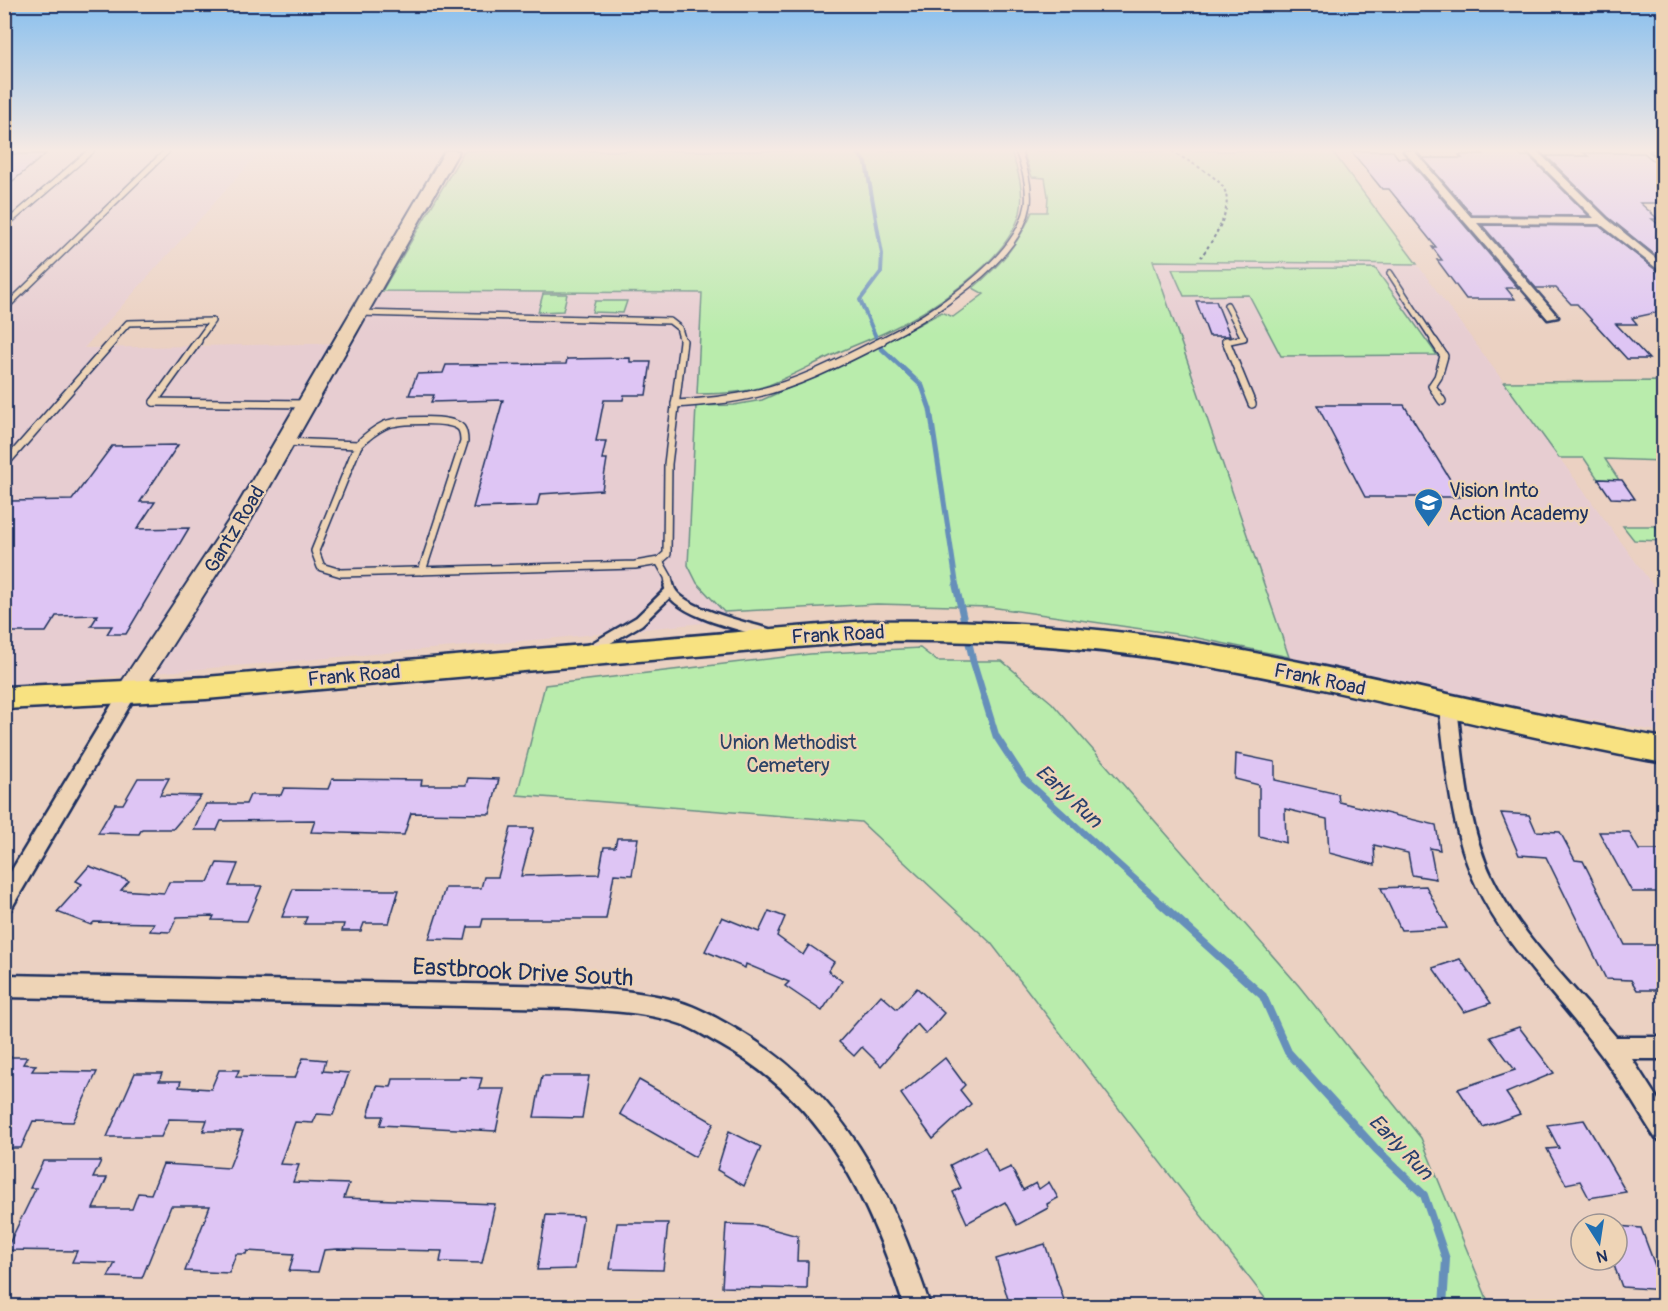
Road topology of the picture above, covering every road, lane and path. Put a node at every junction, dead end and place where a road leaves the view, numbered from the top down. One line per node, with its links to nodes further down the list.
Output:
1 (20, 212): 10 (lane)
2 (104, 212): 15 (lane)
3 (417, 212): 16 (main road, Gantz Road)
4 (1026, 212): 20 (lane)
5 (1224, 212): 11 (path)
6 (1462, 212): 8 (street)
7 (1594, 212): 9 (street)
8 (1469, 220): 9 (street); 17 (street)
9 (1603, 221): 12 (street)
10 (4, 226)
11 (1200, 257)
12 (1664, 271)
13 (1390, 273): 18 (lane)
14 (1227, 305): 21 (lane)
15 (4, 309)
16 (359, 313): 19 (main road, Gantz Road); 20 (lane)
17 (1551, 317)
18 (1442, 401)
19 (308, 404): 22 (main road, Gantz Road); 24 (lane)
20 (675, 404): 25 (lane)
21 (1252, 404)
22 (284, 442): 23 (lane); 30 (main road, Gantz Road)
23 (357, 445): 26 (lane); 26 (lane)
24 (4, 465)
25 (659, 561): 26 (lane); 27 (lane)
26 (422, 571)
27 (670, 591): 28 (lane); 29 (lane)
28 (779, 637): 29 (main road, Frank Road); 32 (main road, Frank Road)
29 (579, 656): 30 (main road, Frank Road)
30 (128, 693): 31 (main road, Frank Road); 34 (street, Gantz Road)
31 (4, 698)
32 (1448, 707): 33 (main road, Frank Road); 36 (street)
33 (1664, 751)
34 (4, 902)
35 (4, 986): 39 (street, Eastbrook Drive South)
36 (1610, 1048): 37 (street); 38 (street)
37 (1664, 1048)
38 (1664, 1131)
39 (916, 1306)

